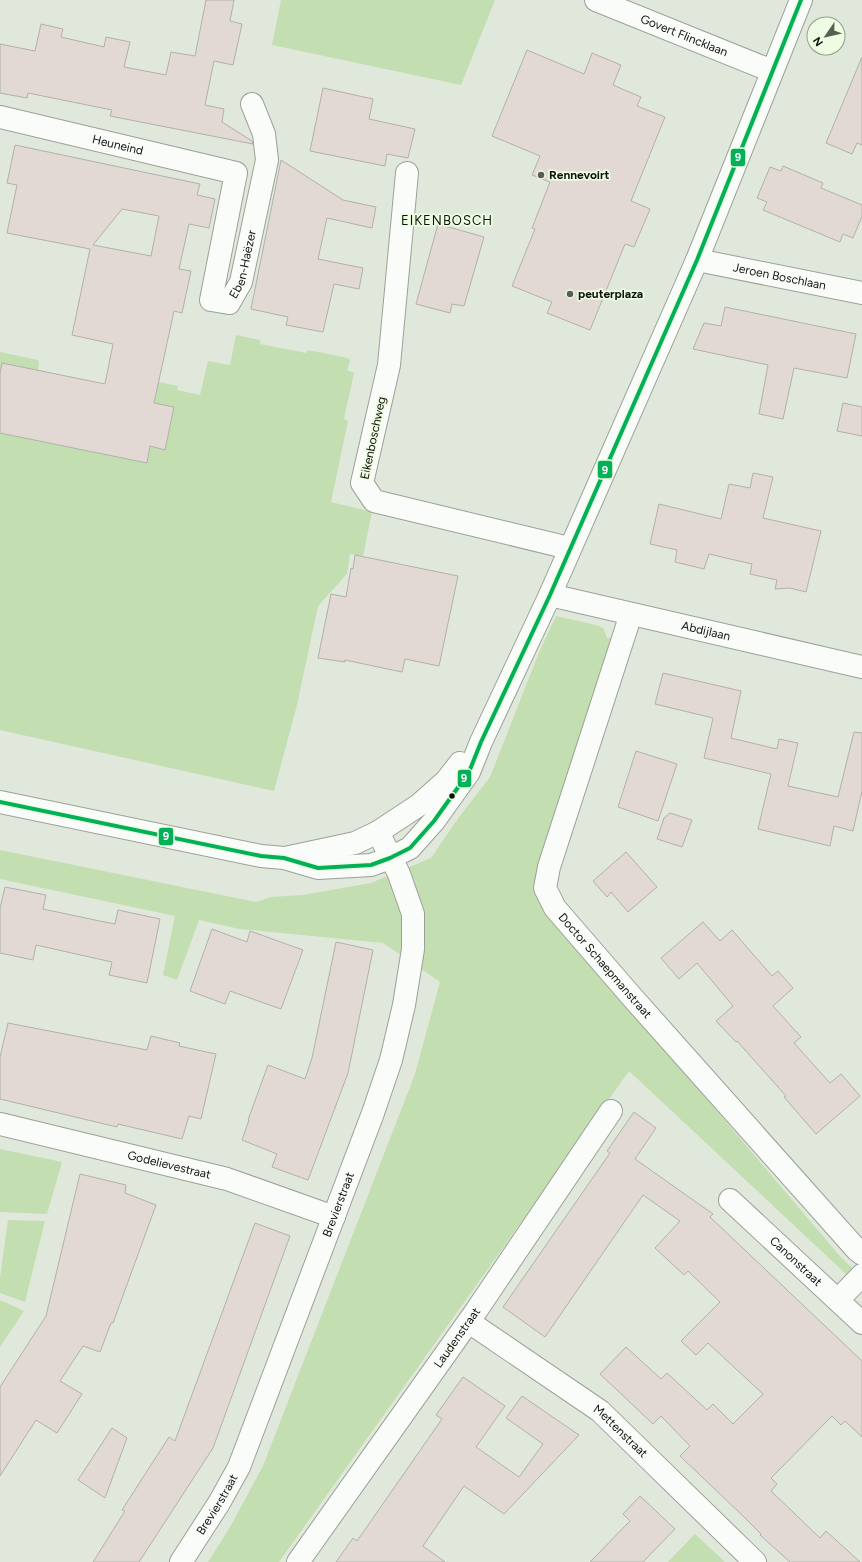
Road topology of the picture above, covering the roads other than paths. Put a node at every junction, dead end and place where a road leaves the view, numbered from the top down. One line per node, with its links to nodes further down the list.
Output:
1 (596, 0): 3 (street, Govert Flincklaan)
2 (801, 0): 3 (street)
3 (772, 71): 8 (street)
4 (252, 104): 7 (street, Eben-Haëzer)
5 (0, 117): 7 (street, Heuneind)
6 (407, 172): 10 (street, Eikenboschweg)
7 (236, 173)
8 (697, 260): 9 (street, Jeroen Boschlaan); 10 (street)
9 (862, 293)
10 (570, 548): 11 (street)
11 (550, 595): 12 (street, Abdijlaan); 14 (street)
12 (631, 614): 13 (street, Abdijlaan); 23 (street, Doctor Schaepmanstraat)
13 (862, 667)
14 (481, 742): 16 (street); 18 (street)
15 (0, 802): 17 (street)
16 (378, 832): 17 (street); 18 (street, Brevierstraat)
17 (284, 858): 18 (street)
18 (390, 858): 22 (street, Brevierstraat)
19 (611, 1111): 26 (street, Laudenstraat)
20 (0, 1124): 22 (street, Godelievestraat)
21 (730, 1200): 25 (street, Canonstraat)
22 (334, 1217): 28 (street, Brevierstraat)
23 (862, 1254)
24 (862, 1275): 25 (street)
25 (838, 1300): 27 (street, Canonstraat)
26 (468, 1322): 29 (street, Laudenstraat); 30 (street, Mettenstraat)
27 (862, 1323)
28 (181, 1562)
29 (298, 1562)
30 (756, 1562)

